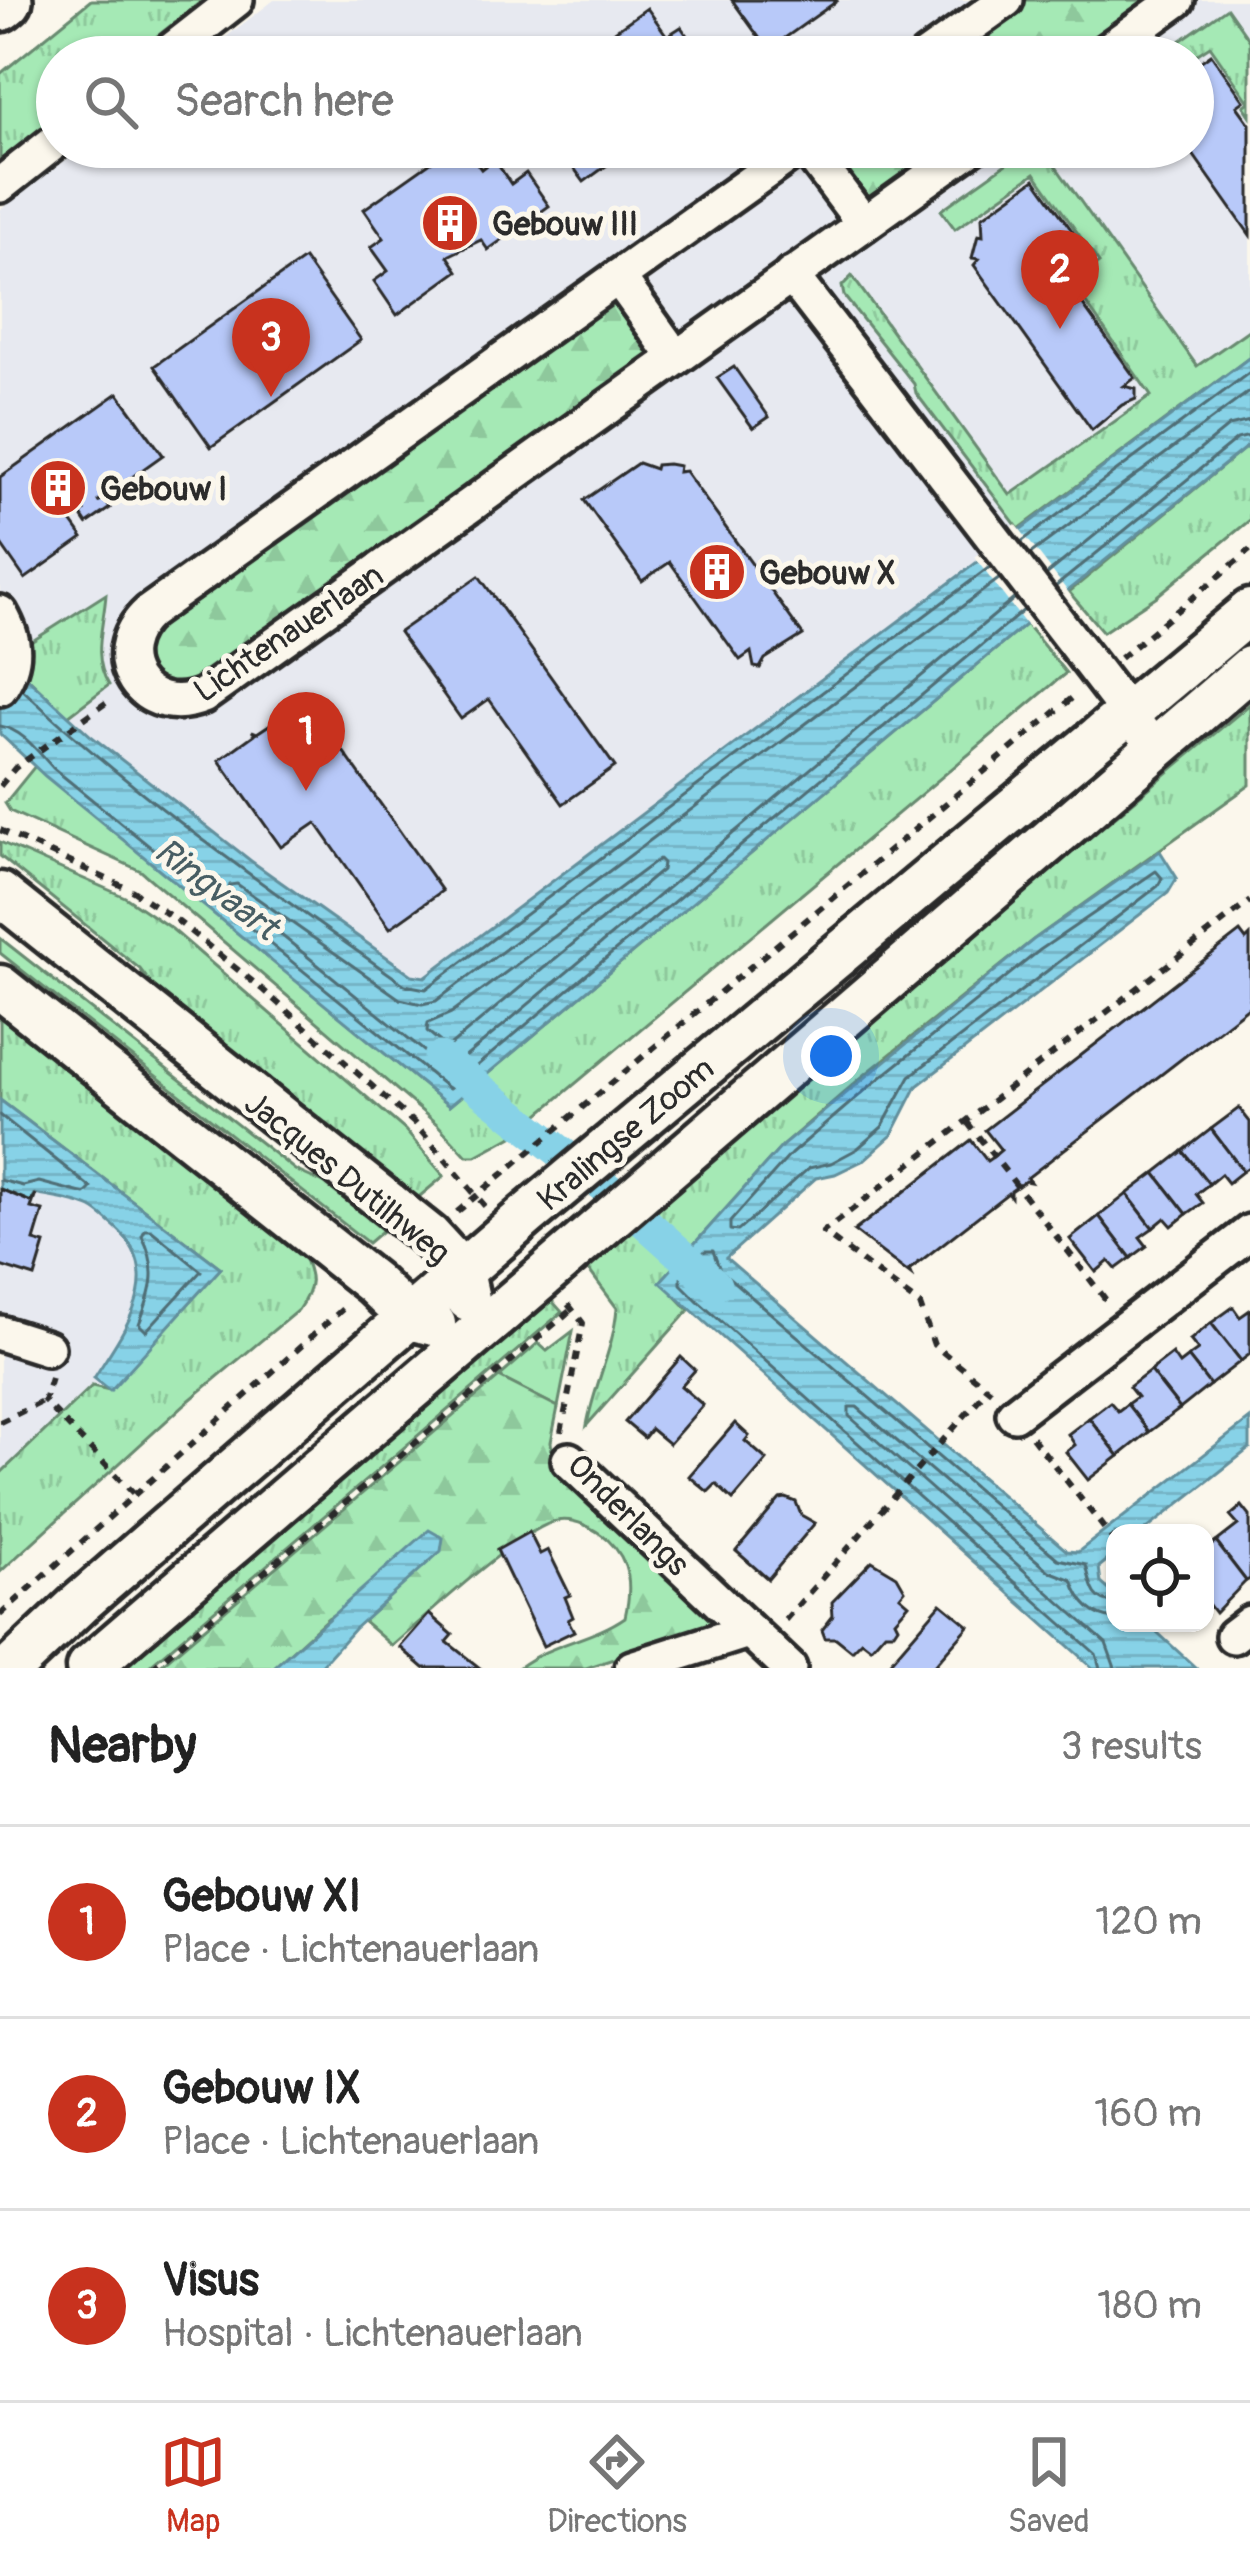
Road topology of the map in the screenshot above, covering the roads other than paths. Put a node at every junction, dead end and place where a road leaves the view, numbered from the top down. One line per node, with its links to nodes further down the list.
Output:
1 (236, 0): 4 (street)
2 (1006, 0): 5 (street)
3 (1178, 0): 6 (street)
4 (190, 36)
5 (955, 36)
6 (1127, 36)
7 (36, 156): 11 (street)
8 (773, 168): 14 (street, Lichtenauerlaan)
9 (820, 168): 12 (street, Lichtenauerlaan)
10 (943, 168): 12 (street, Lichtenauerlaan)
11 (0, 184)
12 (864, 224): 13 (street, Lichtenauerlaan)
13 (791, 275): 15 (street, Lichtenauerlaan); 20 (street)
14 (618, 277): 15 (street); 15 (street, Lichtenauerlaan)
15 (676, 358)
16 (1250, 611): 20 (main road, Kralingse Zoom)
17 (0, 614): 19 (street)
18 (1250, 668): 21 (main road, Kralingse Zoom)
19 (0, 688)
20 (1128, 713): 21 (street); 25 (main road, Kralingse Zoom)
21 (1154, 747): 28 (main road, Kralingse Zoom)
22 (0, 894): 25 (main road, Jacques Dutilhweg)
23 (0, 987): 26 (main road, Jacques Dutilhweg)
24 (1250, 1232): 30 (street)
25 (462, 1272): 26 (main road, Kralingse Zoom); 28 (main road, Jacques Dutilhweg)
26 (409, 1318): 28 (main road, Jacques Dutilhweg); 33 (main road, Kralingse Zoom)
27 (0, 1333): 29 (street)
28 (476, 1336): 34 (main road, Kralingse Zoom)
29 (47, 1348)
30 (1014, 1414)
31 (569, 1460): 32 (street, Onderlangs)
32 (748, 1631): 35 (street); 36 (street, Onderlangs)
33 (11, 1668)
34 (88, 1668)
35 (632, 1668)
36 (789, 1668)

